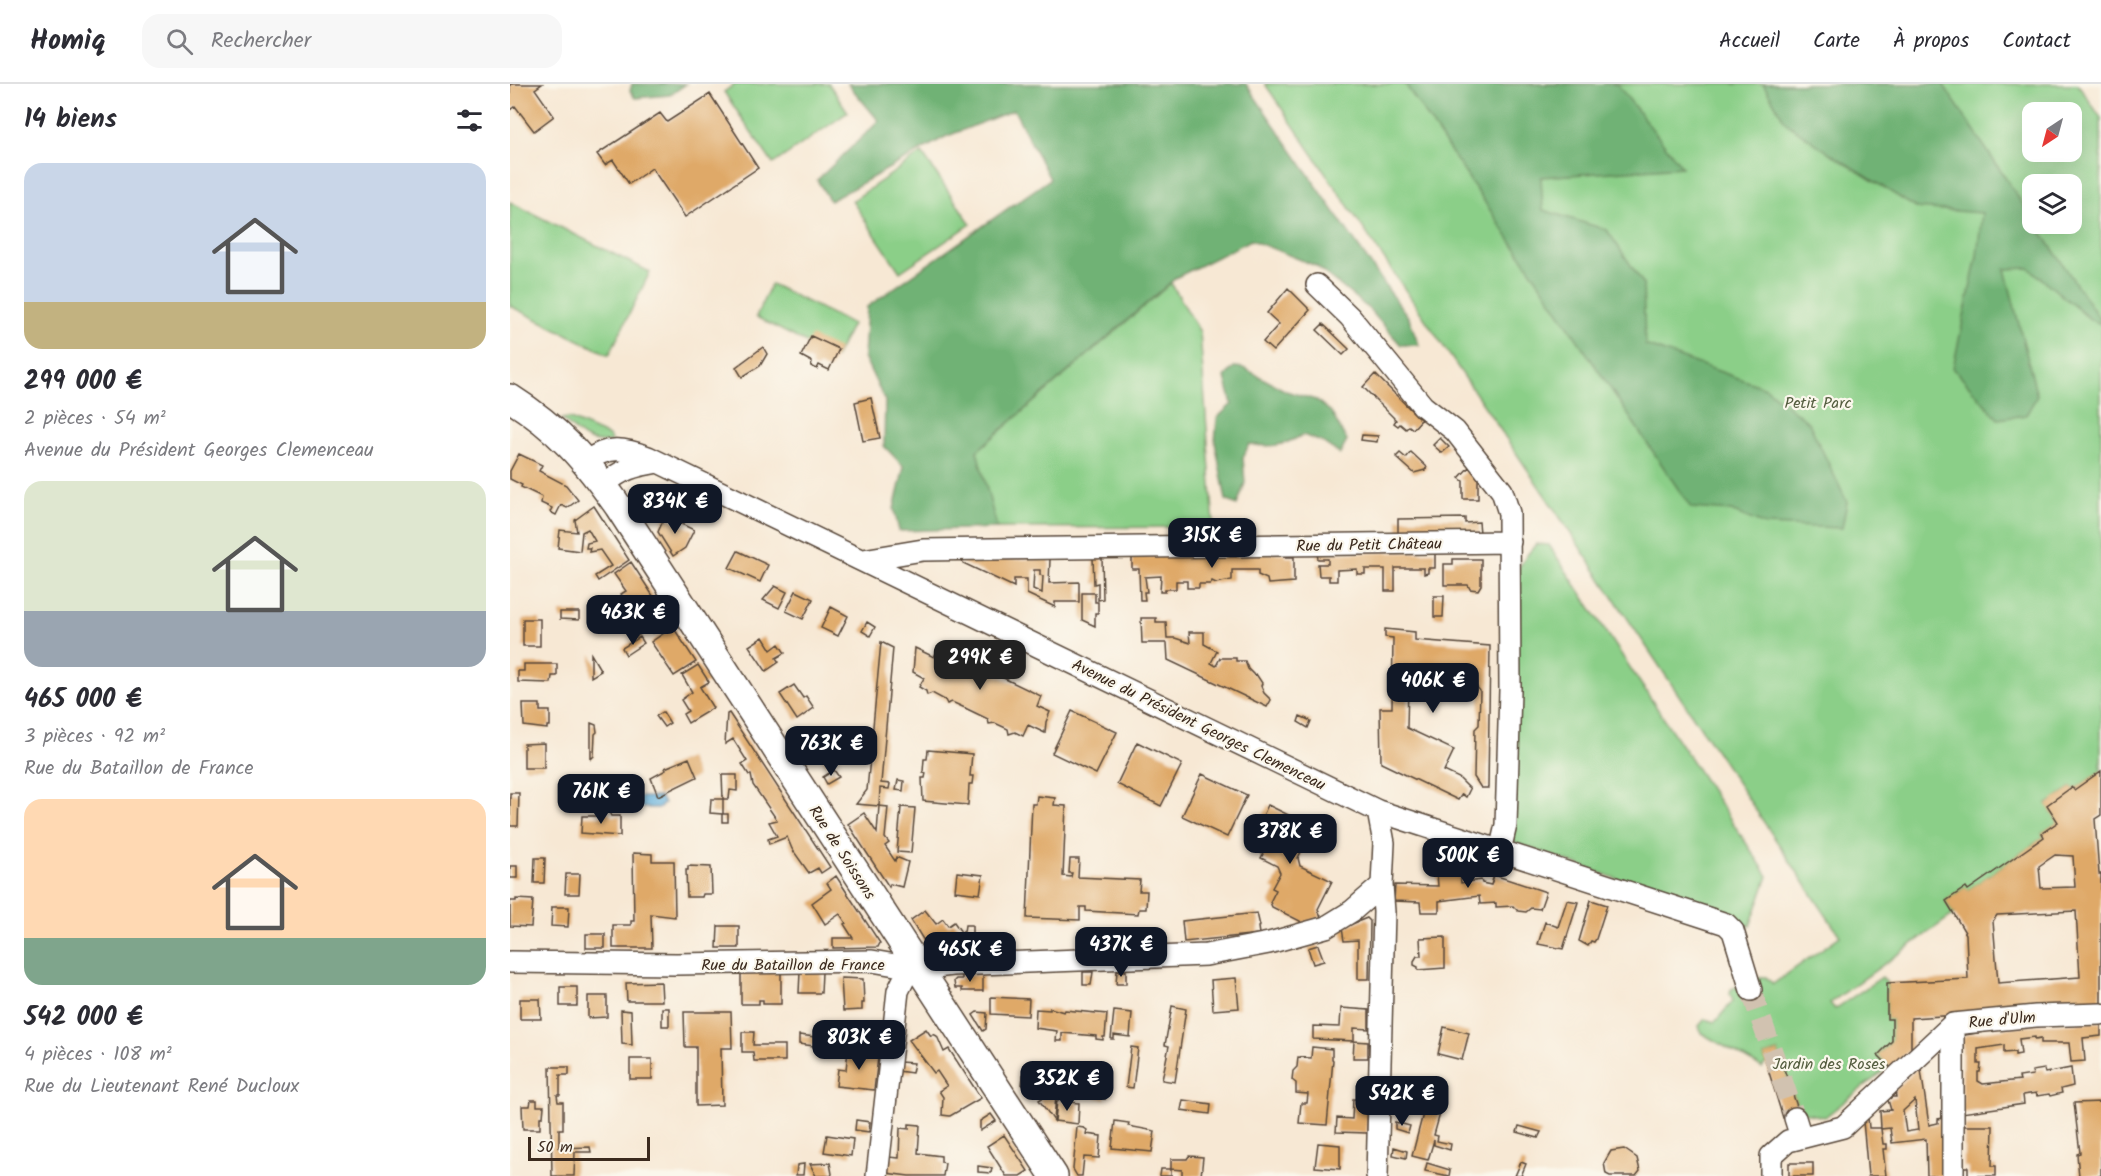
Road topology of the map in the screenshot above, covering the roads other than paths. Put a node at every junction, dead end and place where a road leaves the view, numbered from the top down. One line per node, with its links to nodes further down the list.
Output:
1 (1317, 285): 6 (street)
2 (510, 398): 3 (main road, Rue de Soissons)
3 (586, 462): 4 (street, Avenue du Président Georges Clemenceau); 5 (main road, Rue de Soissons)
4 (658, 462): 5 (street); 7 (street, Avenue du Président Georges Clemenceau)
5 (604, 486): 12 (main road, Rue de Soissons)
6 (1510, 542): 7 (street, Rue du Petit Château); 9 (street)
7 (863, 560): 8 (street, Avenue du Président Georges Clemenceau)
8 (1378, 811): 9 (street, Avenue du Président Georges Clemenceau); 10 (street)
9 (1500, 851): 13 (street, Avenue du Président Georges Clemenceau)
10 (1382, 885): 12 (street, Rue du Bataillon de France); 18 (street)
11 (510, 962): 12 (street, Rue du Bataillon de France)
12 (919, 969): 16 (street); 17 (main road, Rue de Soissons)
13 (1751, 990)
14 (2101, 1014): 15 (street, Rue d'Ulm)
15 (1953, 1024): 19 (street, Rue d'Ulm); 20 (street)
16 (878, 1176)
17 (1054, 1176)
18 (1377, 1176)
19 (1771, 1176)
20 (1953, 1176)

